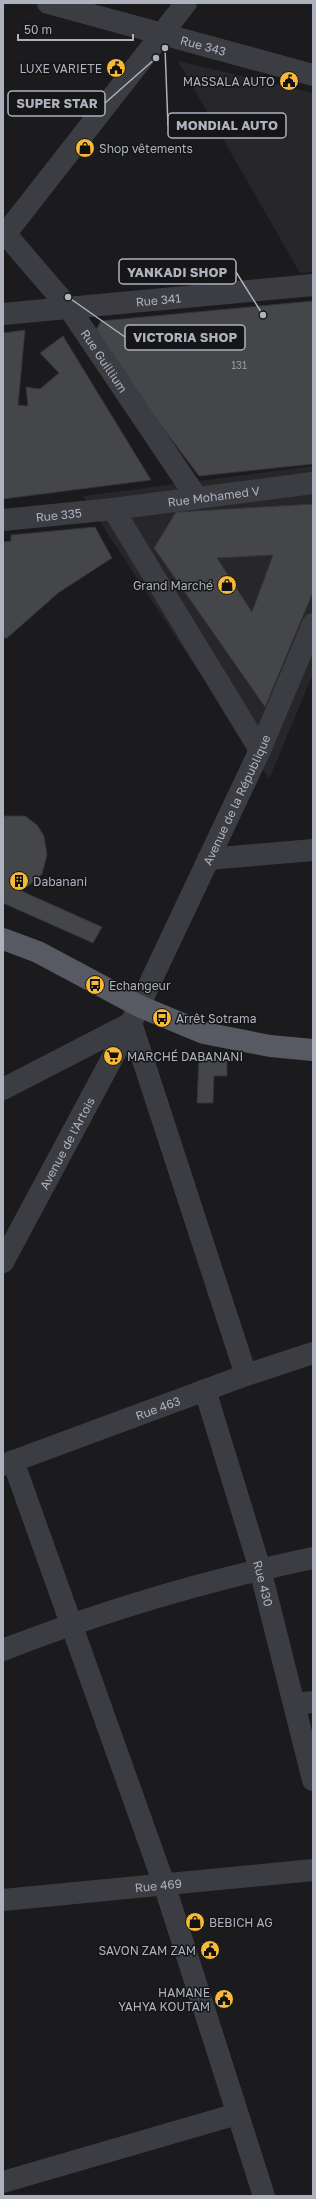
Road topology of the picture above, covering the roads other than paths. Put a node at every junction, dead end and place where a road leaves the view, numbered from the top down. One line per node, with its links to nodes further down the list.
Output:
1 (48, 3): 3 (street, Rue 343)
2 (186, 3): 3 (street)
3 (162, 34): 4 (street, Rue 343); 5 (street)
4 (313, 75)
5 (4, 234): 7 (street, Rue Guillium)
6 (313, 285): 7 (street, Rue 341)
7 (69, 308): 8 (street, Rue 341); 10 (street, Rue Guillium)
8 (3, 314)
9 (313, 483): 10 (street, Rue Mohamed V)
10 (197, 498): 11 (street, Rue Mohamed V)
11 (114, 508): 12 (street, Rue 335); 14 (street)
12 (3, 520)
13 (313, 624): 14 (street, Avenue de la République)
14 (260, 750): 16 (street, Avenue de la République)
15 (313, 850): 16 (street)
16 (208, 859): 18 (street, Avenue de la République)
17 (3, 939): 18 (main road)
18 (135, 1015): 19 (main road); 20 (street); 21 (street, Avenue de l'Artois); 23 (street)
19 (313, 1050)
20 (3, 1089)
21 (3, 1262)
22 (313, 1353): 23 (street, Rue 463)
23 (246, 1375): 24 (street, Rue 463)
24 (205, 1390): 25 (street, Rue 463); 27 (street, Rue 430)
25 (8, 1463): 28 (street)
26 (313, 1558): 27 (street)
27 (260, 1569): 28 (street); 30 (street, Rue 430)
28 (71, 1624): 29 (street); 33 (street)
29 (3, 1650)
30 (304, 1703): 31 (street, Rue 430)
31 (313, 1780)
32 (313, 1870): 33 (street, Rue 469)
33 (164, 1884): 34 (street, Rue 469); 35 (street)
34 (3, 1900)
35 (237, 2114): 36 (street); 37 (street)
36 (3, 2182)
37 (264, 2196)

